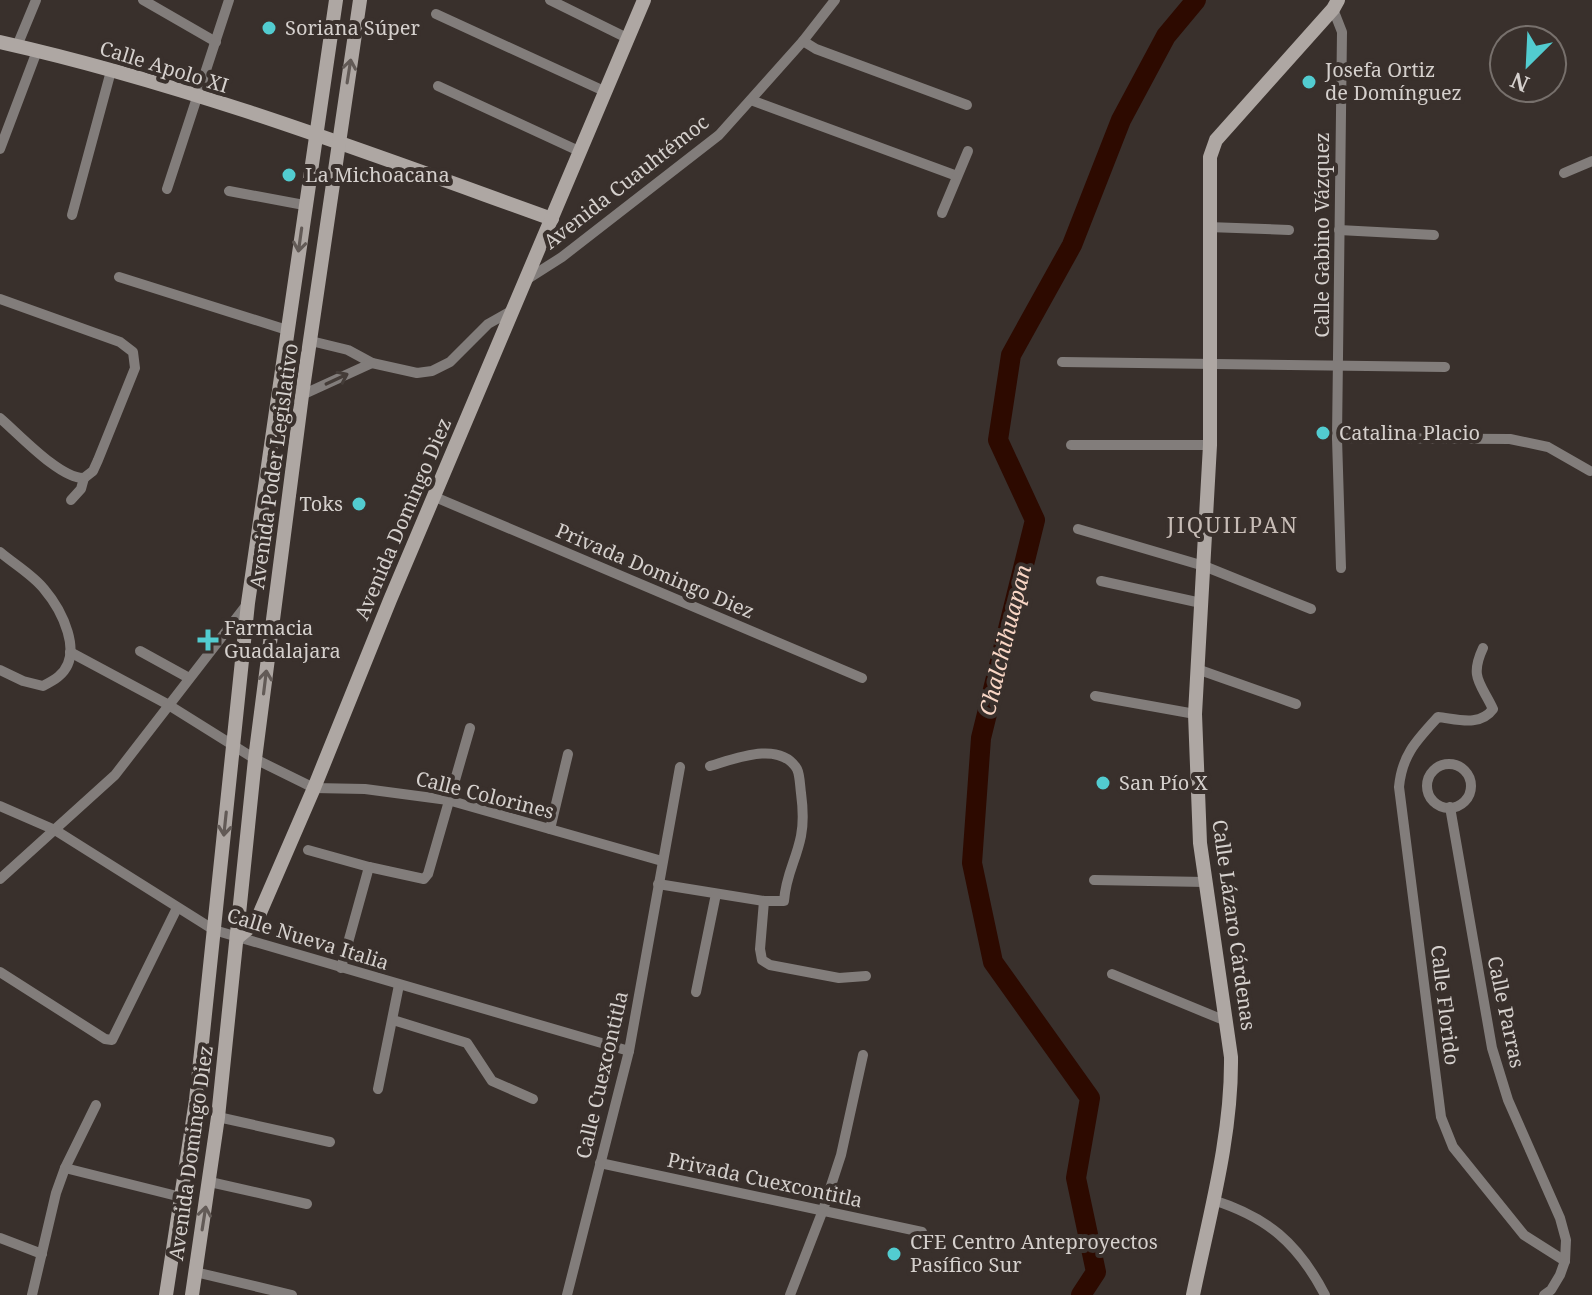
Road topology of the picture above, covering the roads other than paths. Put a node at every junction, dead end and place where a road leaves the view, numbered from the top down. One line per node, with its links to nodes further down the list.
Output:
1 (36, 0): 15 (street)
2 (143, 0): 14 (street)
3 (229, 0): 14 (street)
4 (336, 0): 23 (street, Avenida Poder Legislativo)
5 (360, 0): 24 (street, Avenida Poder Legislativo, one-way to 5)
6 (550, 0): 11 (street)
7 (644, 0): 11 (street, Avenida Domingo Diez)
8 (835, 0): 12 (street, Avenida Cuauhtémoc)
9 (1335, 5): 37 (street, Calle Lázaro Cárdenas); 39 (street, Calle Gabino Vázquez)
10 (436, 14): 19 (street)
11 (627, 38): 19 (street, Avenida Domingo Diez)
12 (803, 41): 21 (street, Avenida Cuauhtémoc); 22 (street)
13 (0, 42): 15 (street, Calle Apolo XI)
14 (216, 42): 20 (street)
15 (17, 46): 16 (street, Calle Apolo XI)
16 (37, 51): 17 (street, Calle Apolo XI); 25 (street)
17 (111, 71): 20 (street, Calle Apolo XI); 35 (street)
18 (438, 86): 27 (street)
19 (604, 91): 27 (street, Avenida Domingo Diez)
20 (198, 97): 23 (street, Calle Apolo XI); 31 (street)
21 (751, 100): 30 (street); 42 (street, Avenida Cuauhtémoc)
22 (967, 105)
23 (316, 135): 24 (street, Calle Apolo XI); 33 (street, Avenida Poder Legislativo)
24 (338, 142): 36 (street, Calle Apolo XI); 46 (street, Avenida Poder Legislativo)
25 (0, 149)
26 (968, 151): 30 (street)
27 (581, 152): 36 (street, Avenida Domingo Diez)
28 (1592, 161): 29 (street)
29 (1564, 173)
30 (957, 176): 34 (street)
31 (167, 189)
32 (229, 191): 33 (street)
33 (304, 205): 45 (street, Avenida Poder Legislativo, one-way to 45)
34 (942, 213)
35 (72, 215)
36 (552, 219): 42 (street, Avenida Domingo Diez)
37 (1208, 227): 38 (street); 49 (street, Calle Lázaro Cárdenas)
38 (1289, 230)
39 (1339, 230): 40 (street); 50 (street, Calle Gabino Vázquez)
40 (1434, 235)
41 (119, 277): 45 (street)
42 (529, 278): 44 (street, Avenida Domingo Diez)
43 (0, 299): 58 (street)
44 (513, 310): 48 (street); 59 (street, Avenida Domingo Diez)
45 (287, 330): 66 (street, Avenida Poder Legislativo)
46 (311, 341): 48 (street); 52 (street, Avenida Poder Legislativo)
47 (1062, 362): 49 (street)
48 (372, 363): 52 (street, one-way to 48)
49 (1209, 365): 50 (street); 56 (street, Calle Lázaro Cárdenas)
50 (1340, 367): 51 (street); 54 (street, Calle Gabino Vázquez)
51 (1445, 367)
52 (302, 395): 83 (street, Avenida Poder Legislativo, one-way to 52)
53 (0, 418): 58 (street)
54 (1337, 438): 57 (street); 64 (street, Calle Gabino Vázquez)
55 (1071, 445): 56 (street)
56 (1210, 445): 63 (street, Calle Lázaro Cárdenas)
57 (1590, 471)
58 (84, 478): 60 (street)
59 (435, 497): 75 (street, Privada Domingo Diez); 86 (street, Avenida Domingo Diez)
60 (71, 500)
61 (1078, 529): 63 (street)
62 (0, 552): 71 (street)
63 (1204, 566): 67 (street, Calle Lázaro Cárdenas); 68 (street)
64 (1341, 568)
65 (1101, 581): 67 (street)
66 (248, 603): 74 (street); 81 (street, Avenida Poder Legislativo)
67 (1201, 603): 72 (street, Calle Lázaro Cárdenas)
68 (1311, 609)
69 (1483, 648): 129 (street, Calle Florido)
70 (140, 651): 74 (street)
71 (70, 652): 73 (street); 77 (street, Calle Colorines)
72 (1197, 669): 78 (street); 79 (street, Calle Lázaro Cárdenas)
73 (0, 670)
74 (189, 678): 77 (street)
75 (862, 678)
76 (1095, 696): 79 (street)
77 (167, 704): 81 (street, Calle Colorines); 91 (street)
78 (1296, 704)
79 (1195, 714): 97 (street, Calle Lázaro Cárdenas)
80 (470, 728): 87 (street)
81 (234, 746): 83 (street, Calle Colorines); 102 (street, Avenida Poder Legislativo, one-way to 102)
82 (568, 754): 90 (street)
83 (255, 759): 86 (street, Calle Colorines); 103 (street, Avenida Poder Legislativo)
84 (710, 766): 100 (street)
85 (680, 767): 93 (street, Calle Cuexcontitla)
86 (314, 788): 87 (street, Calle Colorines); 103 (street, Avenida Domingo Diez)
87 (448, 800): 90 (street, Calle Colorines); 94 (street)
88 (0, 806): 91 (street, Calle Nueva Italia)
89 (1450, 807): 89 (street); 129 (street, Calle Parras)
90 (550, 829): 93 (street, Calle Colorines)
91 (55, 830): 95 (street); 101 (street, Calle Nueva Italia)
92 (308, 850): 94 (street)
93 (662, 861): 98 (street, Calle Cuexcontitla)
94 (369, 867): 104 (street)
95 (0, 879)
96 (1094, 880): 97 (street)
97 (1205, 882): 111 (street, Calle Lázaro Cárdenas)
98 (658, 884): 99 (street); 112 (street, Calle Cuexcontitla)
99 (716, 894): 100 (street); 109 (street)
100 (764, 901): 107 (street)
101 (177, 908): 102 (street, Calle Nueva Italia); 105 (street)
102 (214, 930): 103 (street, Calle Nueva Italia); 122 (street, Avenida Domingo Diez)
103 (237, 938): 104 (street, Calle Nueva Italia); 117 (street, Avenida Domingo Diez)
104 (341, 968): 108 (street, Calle Nueva Italia)
105 (0, 972)
106 (1112, 974): 111 (street)
107 (866, 976)
108 (399, 985): 110 (street); 112 (street, Calle Nueva Italia)
109 (696, 992)
110 (393, 1020): 114 (street); 115 (street)
111 (1226, 1021): 123 (street, Calle Lázaro Cárdenas)
112 (629, 1051): 119 (street, Calle Cuexcontitla)
113 (863, 1055): 125 (street)
114 (378, 1089)
115 (533, 1099)
116 (96, 1105): 120 (street)
117 (218, 1117): 118 (street); 121 (street, Avenida Domingo Diez)
118 (330, 1142)
119 (600, 1163): 125 (street, Privada Cuexcontitla); 135 (street, Calle Cuexcontitla)
120 (65, 1168): 122 (street); 128 (street)
121 (210, 1182): 124 (street); 130 (street, Avenida Domingo Diez, one-way to 121)
122 (181, 1197): 132 (street, Avenida Domingo Diez)
123 (1213, 1200): 137 (street, Calle Lázaro Cárdenas); 138 (street)
124 (307, 1204)
125 (823, 1210): 126 (street, Privada Cuexcontitla); 136 (street)
126 (922, 1232)
127 (0, 1238): 128 (street)
128 (42, 1254): 131 (street)
129 (1565, 1261): 139 (street)
130 (195, 1272): 133 (street, Avenida Domingo Diez); 134 (street)
131 (32, 1295)
132 (166, 1295)
133 (192, 1295)
134 (292, 1295)
135 (567, 1295)
136 (790, 1295)
137 (1193, 1295)
138 (1325, 1295)
139 (1544, 1295)

